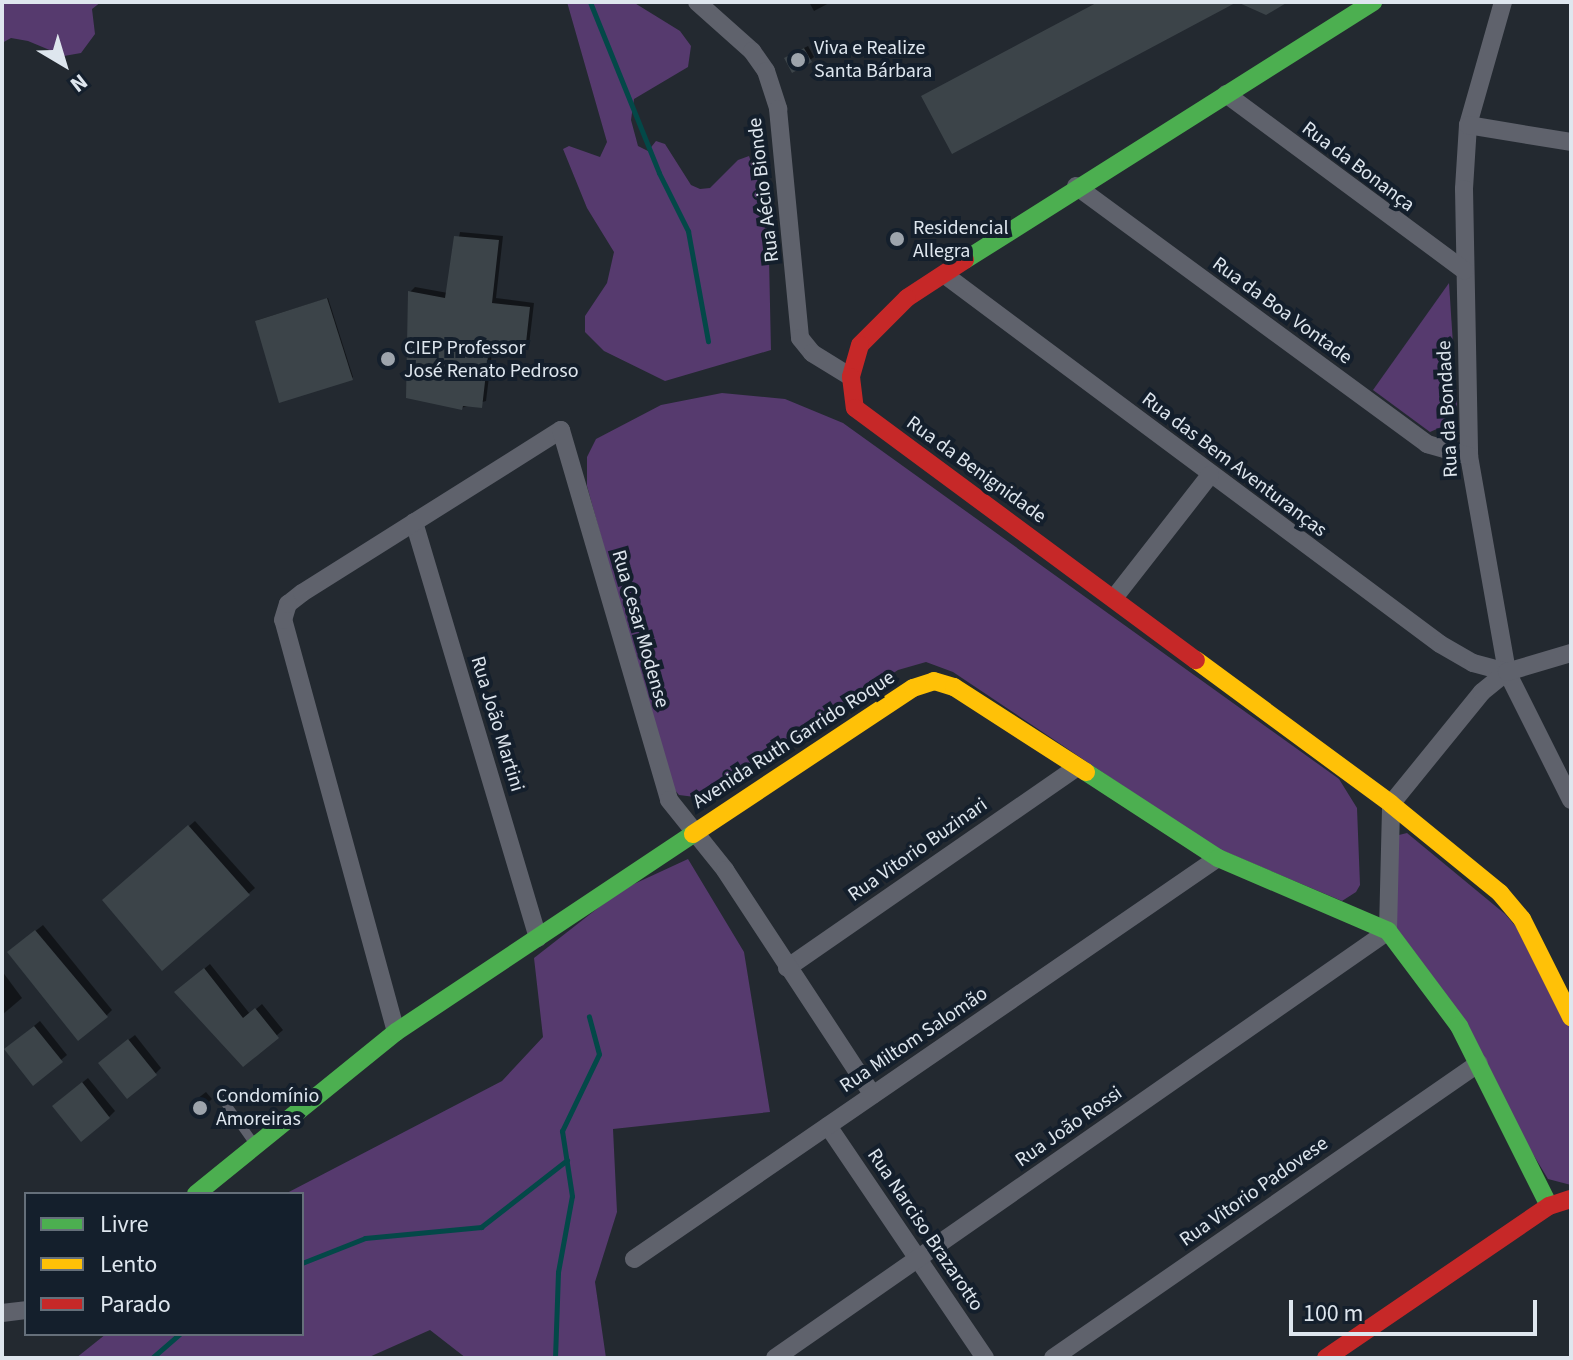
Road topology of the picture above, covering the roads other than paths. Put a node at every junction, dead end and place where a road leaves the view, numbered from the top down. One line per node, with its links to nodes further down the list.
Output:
1 (697, 2): 10 (street, Rua Aécio Bionde)
2 (1373, 2): 4 (street)
3 (1503, 2): 5 (street, Rua da Bondade)
4 (1226, 94): 7 (street); 8 (street, Rua da Bonança)
5 (1468, 125): 6 (street); 8 (street, Rua da Bondade)
6 (1571, 142)
7 (1076, 186): 9 (street); 11 (street, Rua da Boa Vontade)
8 (1465, 271): 11 (street, Rua da Bondade)
9 (945, 275): 10 (street); 12 (street, Rua das Bem Aventuranças)
10 (851, 377): 14 (street, Rua da Benignidade)
11 (1469, 456): 16 (street, Rua da Bondade)
12 (1210, 475): 14 (street); 16 (street, Rua das Bem Aventuranças)
13 (414, 522): 20 (street, Rua Cesar Modense); 23 (street, Rua João Martini); 26 (street)
14 (1114, 598): 19 (street, Rua da Benignidade)
15 (1571, 653): 16 (street)
16 (1507, 672): 18 (street, Rua da Bondade); 19 (street)
17 (1074, 769): 20 (street, Avenida Ruth Garrido Roque); 21 (street, Avenida Ruth Garrido Roque); 24 (street, Rua Vitorio Buzinari)
18 (1571, 800)
19 (1391, 804): 22 (street); 25 (street, Rua da Benignidade)
20 (694, 832): 23 (street, Avenida Ruth Garrido Roque); 24 (street, Rua Cesar Modense)
21 (1218, 858): 22 (street, Avenida Ruth Garrido Roque); 28 (street, Rua Miltom Salomão)
22 (1388, 931): 27 (street, Avenida Ruth Garrido Roque); 36 (street, Rua João Rossi)
23 (538, 938): 26 (street, Avenida Ruth Garrido Roque)
24 (787, 968): 28 (street, Rua Cesar Modense)
25 (1571, 1017)
26 (396, 1032): 31 (street, Avenida Ruth Garrido Roque)
27 (1479, 1063): 34 (street, Avenida Ruth Garrido Roque); 41 (street, Rua Vitorio Padovese)
28 (873, 1095): 30 (street, Rua Miltom Salomão)
29 (221, 1097): 31 (lane)
30 (828, 1126): 35 (street, Rua Miltom Salomão); 36 (street, Rua Narciso Brazarotto)
31 (255, 1145): 32 (street, Avenida Ruth Garrido Roque)
32 (198, 1192)
33 (1571, 1199): 34 (street)
34 (1549, 1206): 42 (street)
35 (634, 1259)
36 (918, 1259): 39 (street, Rua João Rossi); 40 (street, Rua Narciso Brazarotto)
37 (24, 1310): 38 (street)
38 (2, 1313)
39 (775, 1358)
40 (985, 1358)
41 (1053, 1358)
42 (1326, 1358)

